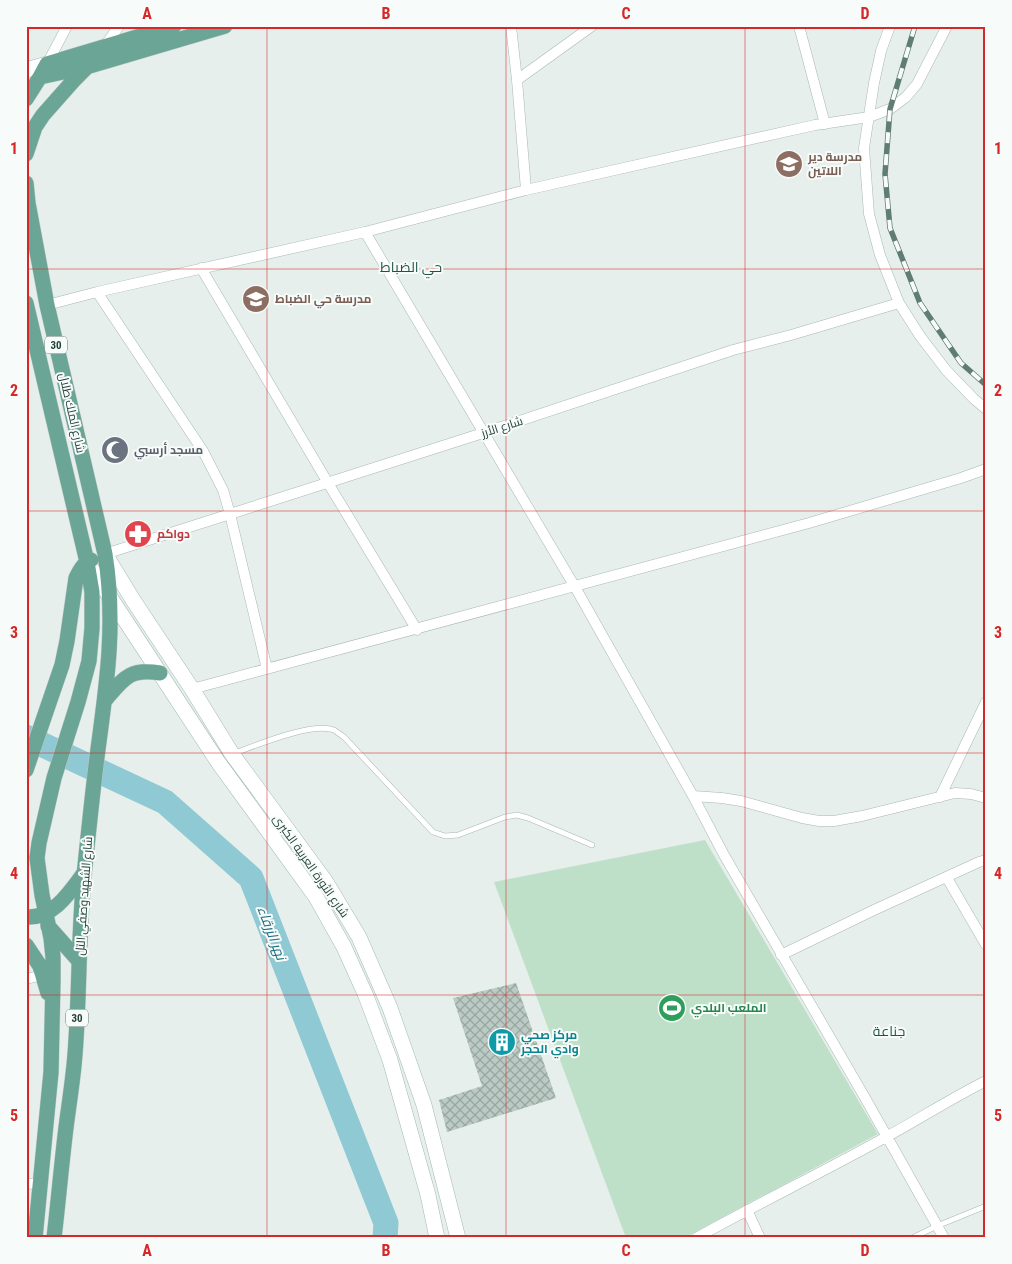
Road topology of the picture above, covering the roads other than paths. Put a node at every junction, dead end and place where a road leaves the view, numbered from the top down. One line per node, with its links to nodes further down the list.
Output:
1 (66, 26): 14 (street)
2 (119, 26): 11 (street)
3 (174, 26): 10 (main road)
4 (225, 26): 12 (main road)
5 (511, 26): 15 (street)
6 (592, 26): 15 (street)
7 (799, 26): 18 (street)
8 (890, 26): 17 (street)
9 (948, 26): 17 (street)
10 (152, 29): 11 (main road)
11 (104, 48): 12 (main road); 14 (main road)
12 (86, 67): 14 (main road); 19 (main road)
13 (26, 70): 14 (main road)
14 (38, 74): 16 (main road)
15 (517, 80): 21 (street)
16 (26, 99)
17 (869, 117): 18 (street); 26 (street)
18 (825, 124): 21 (street)
19 (26, 154)
20 (26, 183): 27 (main road, شارع الملك طلال / 30)
21 (526, 190): 22 (street)
22 (365, 232): 23 (street); 30 (street)
23 (202, 268): 24 (street); 32 (street)
24 (97, 292): 27 (street); 33 (street)
25 (26, 303): 28 (main road, شارع الملك طلال / 30)
26 (899, 303): 29 (street); 30 (street, شارع الأرز)
27 (47, 305): 34 (main road, شارع الملك طلال / 30)
28 (31, 347): 35 (main road, شارع الملك طلال / 30)
29 (986, 409)
30 (483, 433): 32 (street, شارع الأرز); 36 (street)
31 (986, 469): 36 (street)
32 (328, 483): 33 (street, شارع الأرز); 38 (street)
33 (230, 514): 34 (street, شارع الأرز); 39 (street)
34 (105, 554): 35 (main road); 37 (main road, شارع الشهيد وصفي التل / 30); 41 (main road, شارع الثورة العربية الكبرى)
35 (86, 562): 37 (main road, شارع الثورة العربية الكبرى); 45 (main road); 53 (main road, 30)
36 (576, 587): 38 (street); 46 (street)
37 (110, 598): 40 (main road, شارع الثورة العربية الكبرى); 42 (main road, شارع الشهيد وصفي التل / 30)
38 (417, 630): 39 (street)
39 (268, 669): 41 (street)
40 (160, 674): 42 (main road); 69 (main road, شارع الثورة العربية الكبرى)
41 (192, 689): 44 (main road, شارع الثورة العربية الكبرى)
42 (106, 699): 51 (main road, شارع الشهيد وصفي التل / 30)
43 (986, 702): 47 (street)
44 (232, 754): 49 (lane); 70 (main road, شارع الثورة العربية الكبرى)
45 (26, 770)
46 (693, 796): 47 (street); 56 (street)
47 (940, 797): 48 (street)
48 (986, 798)
49 (592, 845)
50 (986, 860): 52 (street)
51 (84, 873): 53 (main road); 57 (main road, شارع الشهيد وصفي التل / 30)
52 (947, 878): 54 (street); 56 (street)
53 (37, 916): 57 (main road); 60 (main road, 30)
54 (984, 938)
55 (26, 945): 58 (main road)
56 (781, 955): 62 (street)
57 (79, 960): 68 (main road, شارع الشهيد وصفي التل / 30)
58 (43, 975): 59 (street); 60 (main road)
59 (26, 980)
60 (53, 1009): 63 (main road, 30)
61 (986, 1080): 62 (street)
62 (887, 1137): 65 (street); 66 (street)
63 (33, 1183): 67 (main road, 30)
64 (986, 1206): 66 (lane)
65 (747, 1210): 71 (street); 72 (street)
66 (937, 1226): 73 (lane); 74 (street)
67 (35, 1238)
68 (54, 1238)
69 (438, 1238)
70 (458, 1238)
71 (696, 1238)
72 (760, 1238)
73 (912, 1238)
74 (944, 1238)

